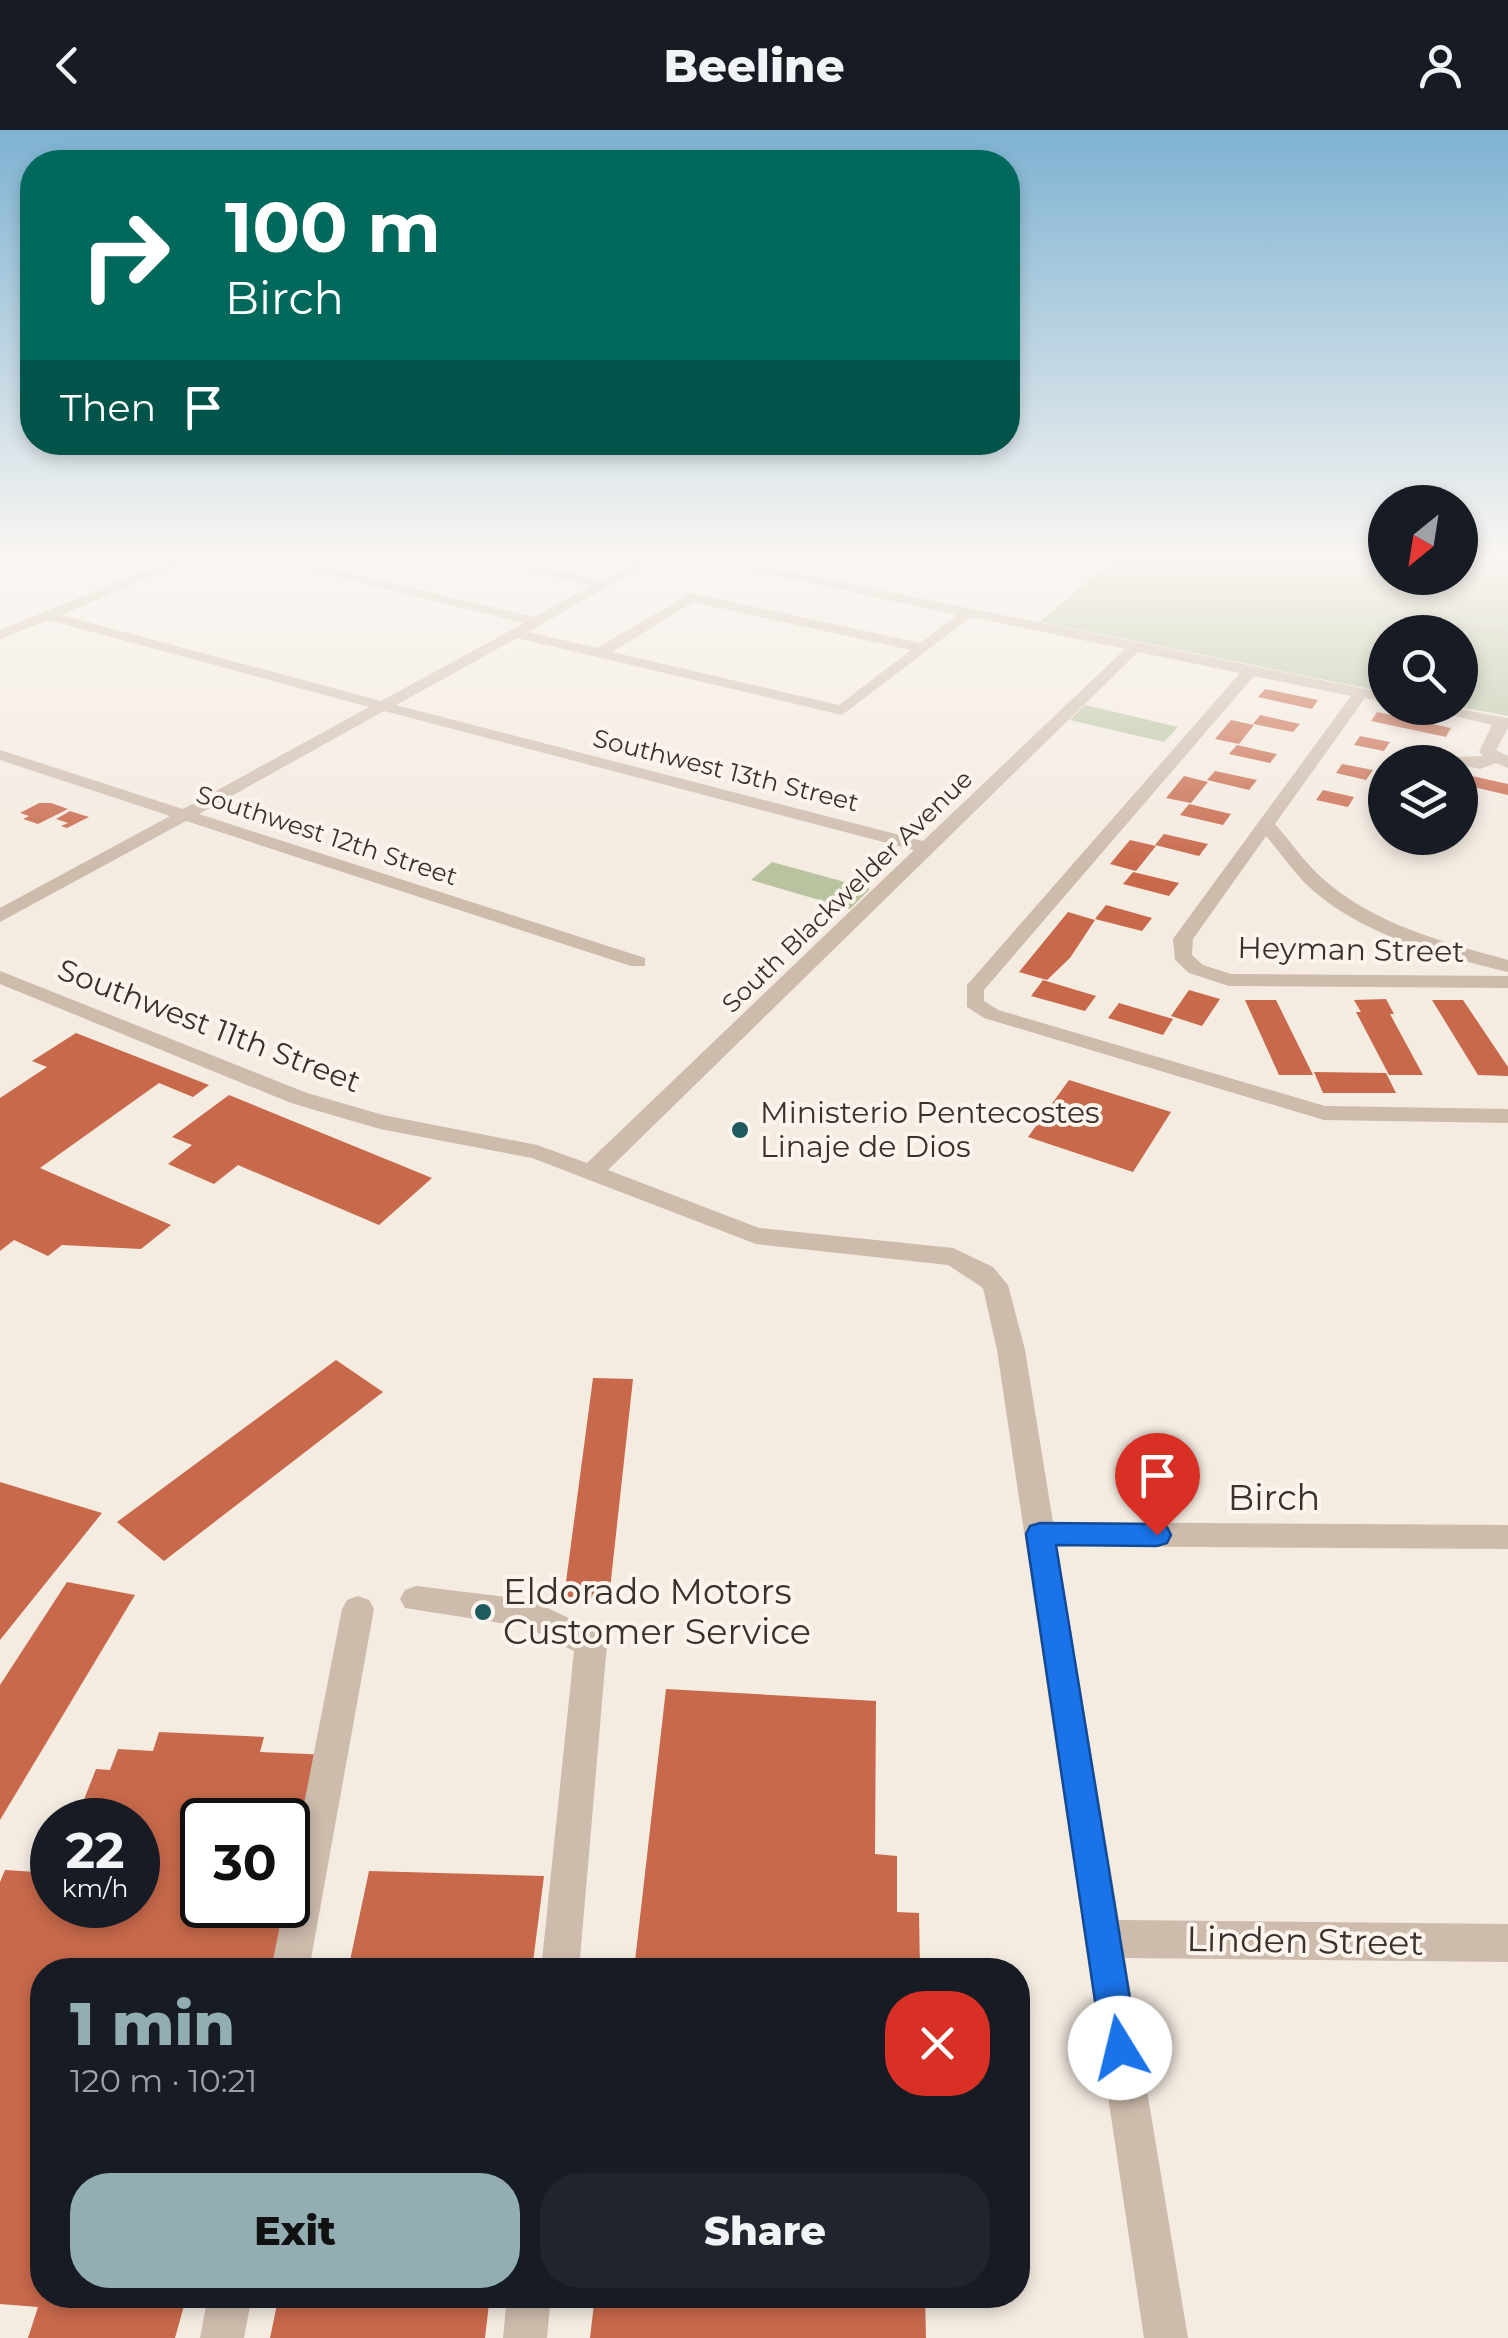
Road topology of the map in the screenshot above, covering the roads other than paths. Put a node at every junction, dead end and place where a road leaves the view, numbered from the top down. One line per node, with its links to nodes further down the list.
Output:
1 (215, 661): 10 (street, Southwest 13th Street)
2 (461, 661): 10 (street)
3 (638, 661): 4 (street)
4 (905, 661)
5 (1121, 661): 17 (street, South Blackwelder Avenue)
6 (1206, 661): 7 (street)
7 (1251, 670): 8 (street); 23 (street)
8 (1361, 693): 9 (street); 16 (street)
9 (1368, 694)
10 (381, 706): 15 (street); 17 (street, Southwest 13th Street)
11 (1478, 718): 12 (street)
12 (1505, 723): 14 (street)
13 (0, 755): 15 (street, Southwest 12th Street)
14 (1500, 760)
15 (183, 814): 18 (street); 19 (street, Southwest 12th Street)
16 (1265, 824): 20 (street); 22 (street, Heyman Street)
17 (928, 848): 24 (street, South Blackwelder Avenue)
18 (0, 916)
19 (638, 962)
20 (1508, 966)
21 (1, 978): 24 (street, Southwest 11th Street)
22 (1508, 982)
23 (1508, 1116)
24 (594, 1170): 25 (street, Southwest 11th Street)
25 (1040, 1534): 26 (street, Birch); 29 (street)
26 (1508, 1537)
27 (416, 1599): 32 (street)
28 (358, 1608): 31 (street)
29 (1102, 1939): 30 (street, Linden Street); 37 (street)
30 (1508, 1943)
31 (292, 1958)
32 (561, 1958)
33 (228, 2308): 35 (street)
34 (528, 2308): 36 (street)
35 (222, 2338)
36 (525, 2338)
37 (1166, 2338)

